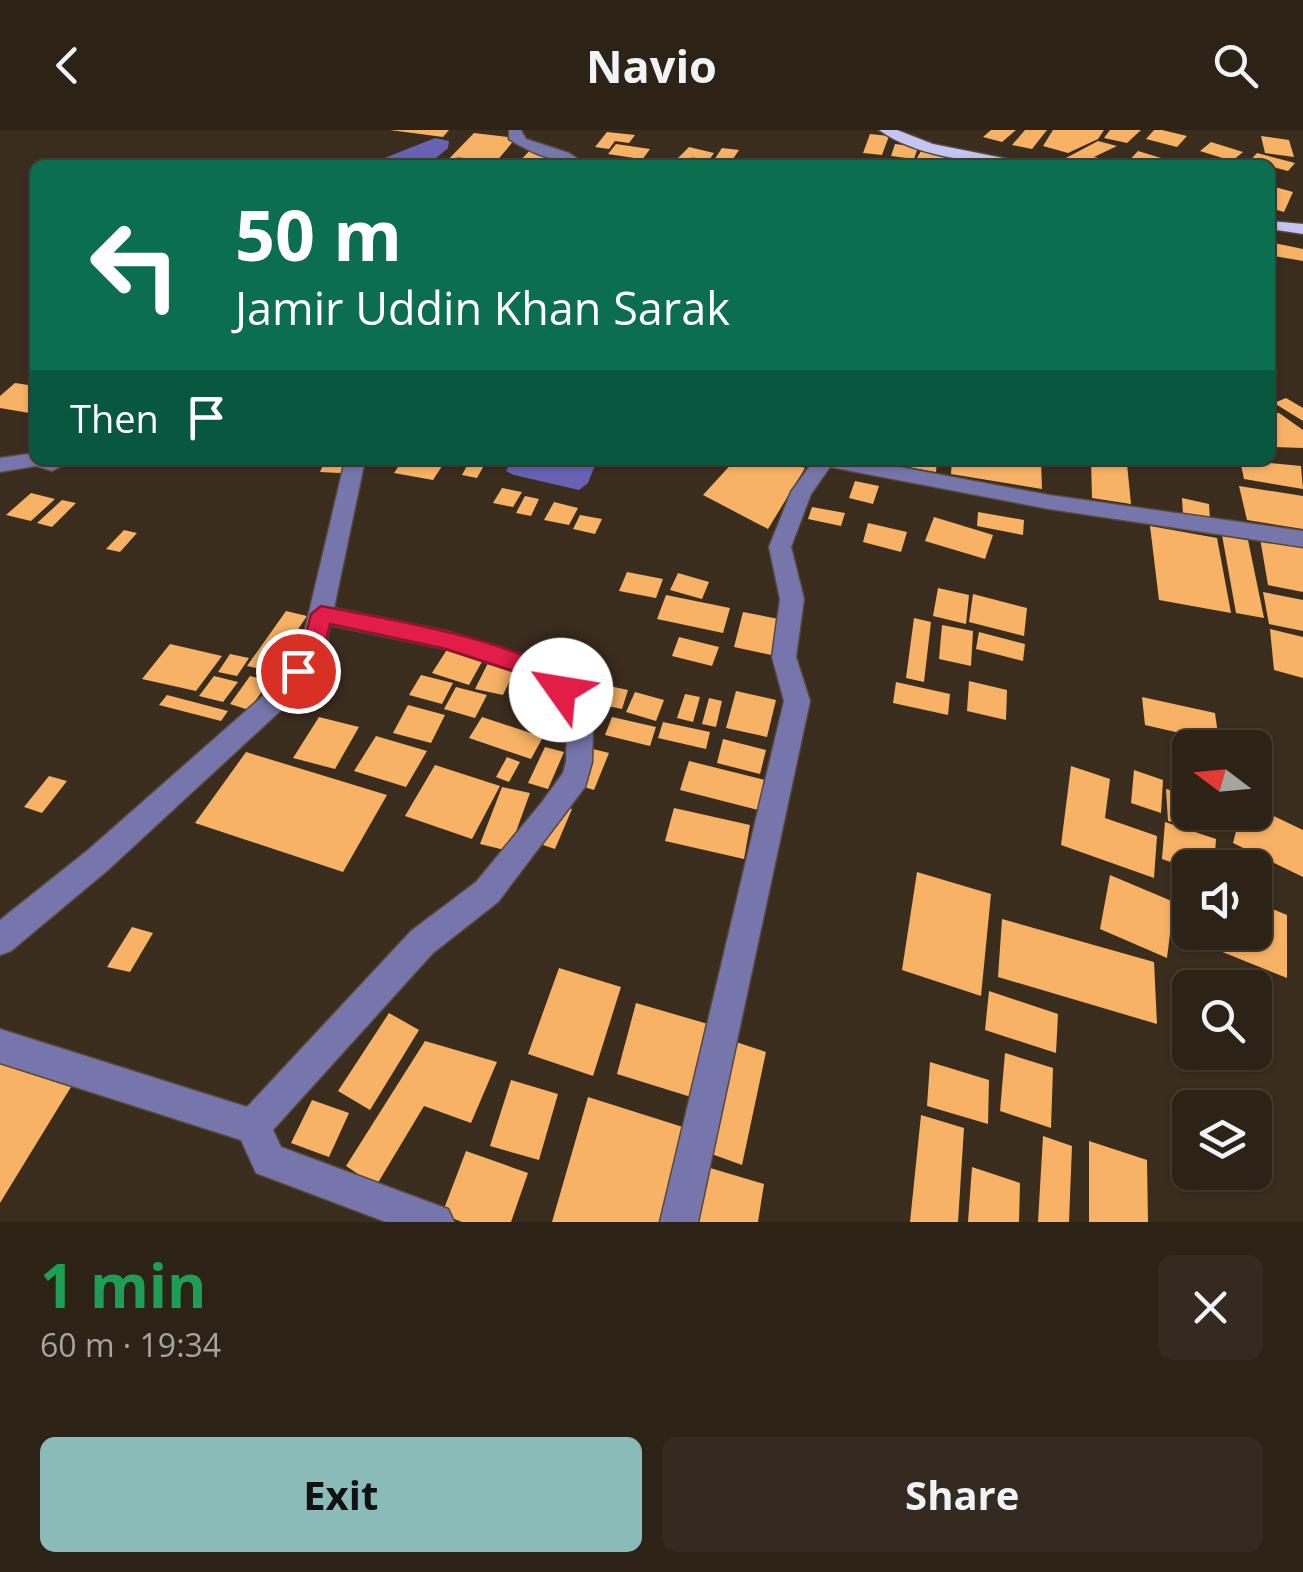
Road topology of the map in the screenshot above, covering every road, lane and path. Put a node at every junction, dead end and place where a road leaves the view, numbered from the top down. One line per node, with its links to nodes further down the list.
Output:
1 (515, 130): 3 (street)
2 (885, 130): 4 (main road)
3 (575, 160)
4 (1004, 160)
5 (1275, 226): 6 (main road)
6 (1303, 230)
7 (30, 461): 8 (street)
8 (0, 465)
9 (354, 465): 13 (street)
10 (822, 465): 18 (street)
11 (853, 465): 12 (street)
12 (1303, 539)
13 (321, 614): 14 (street); 16 (street)
14 (0, 940)
15 (0, 1046): 16 (street)
16 (253, 1126): 17 (street)
17 (436, 1222)
18 (679, 1222)

